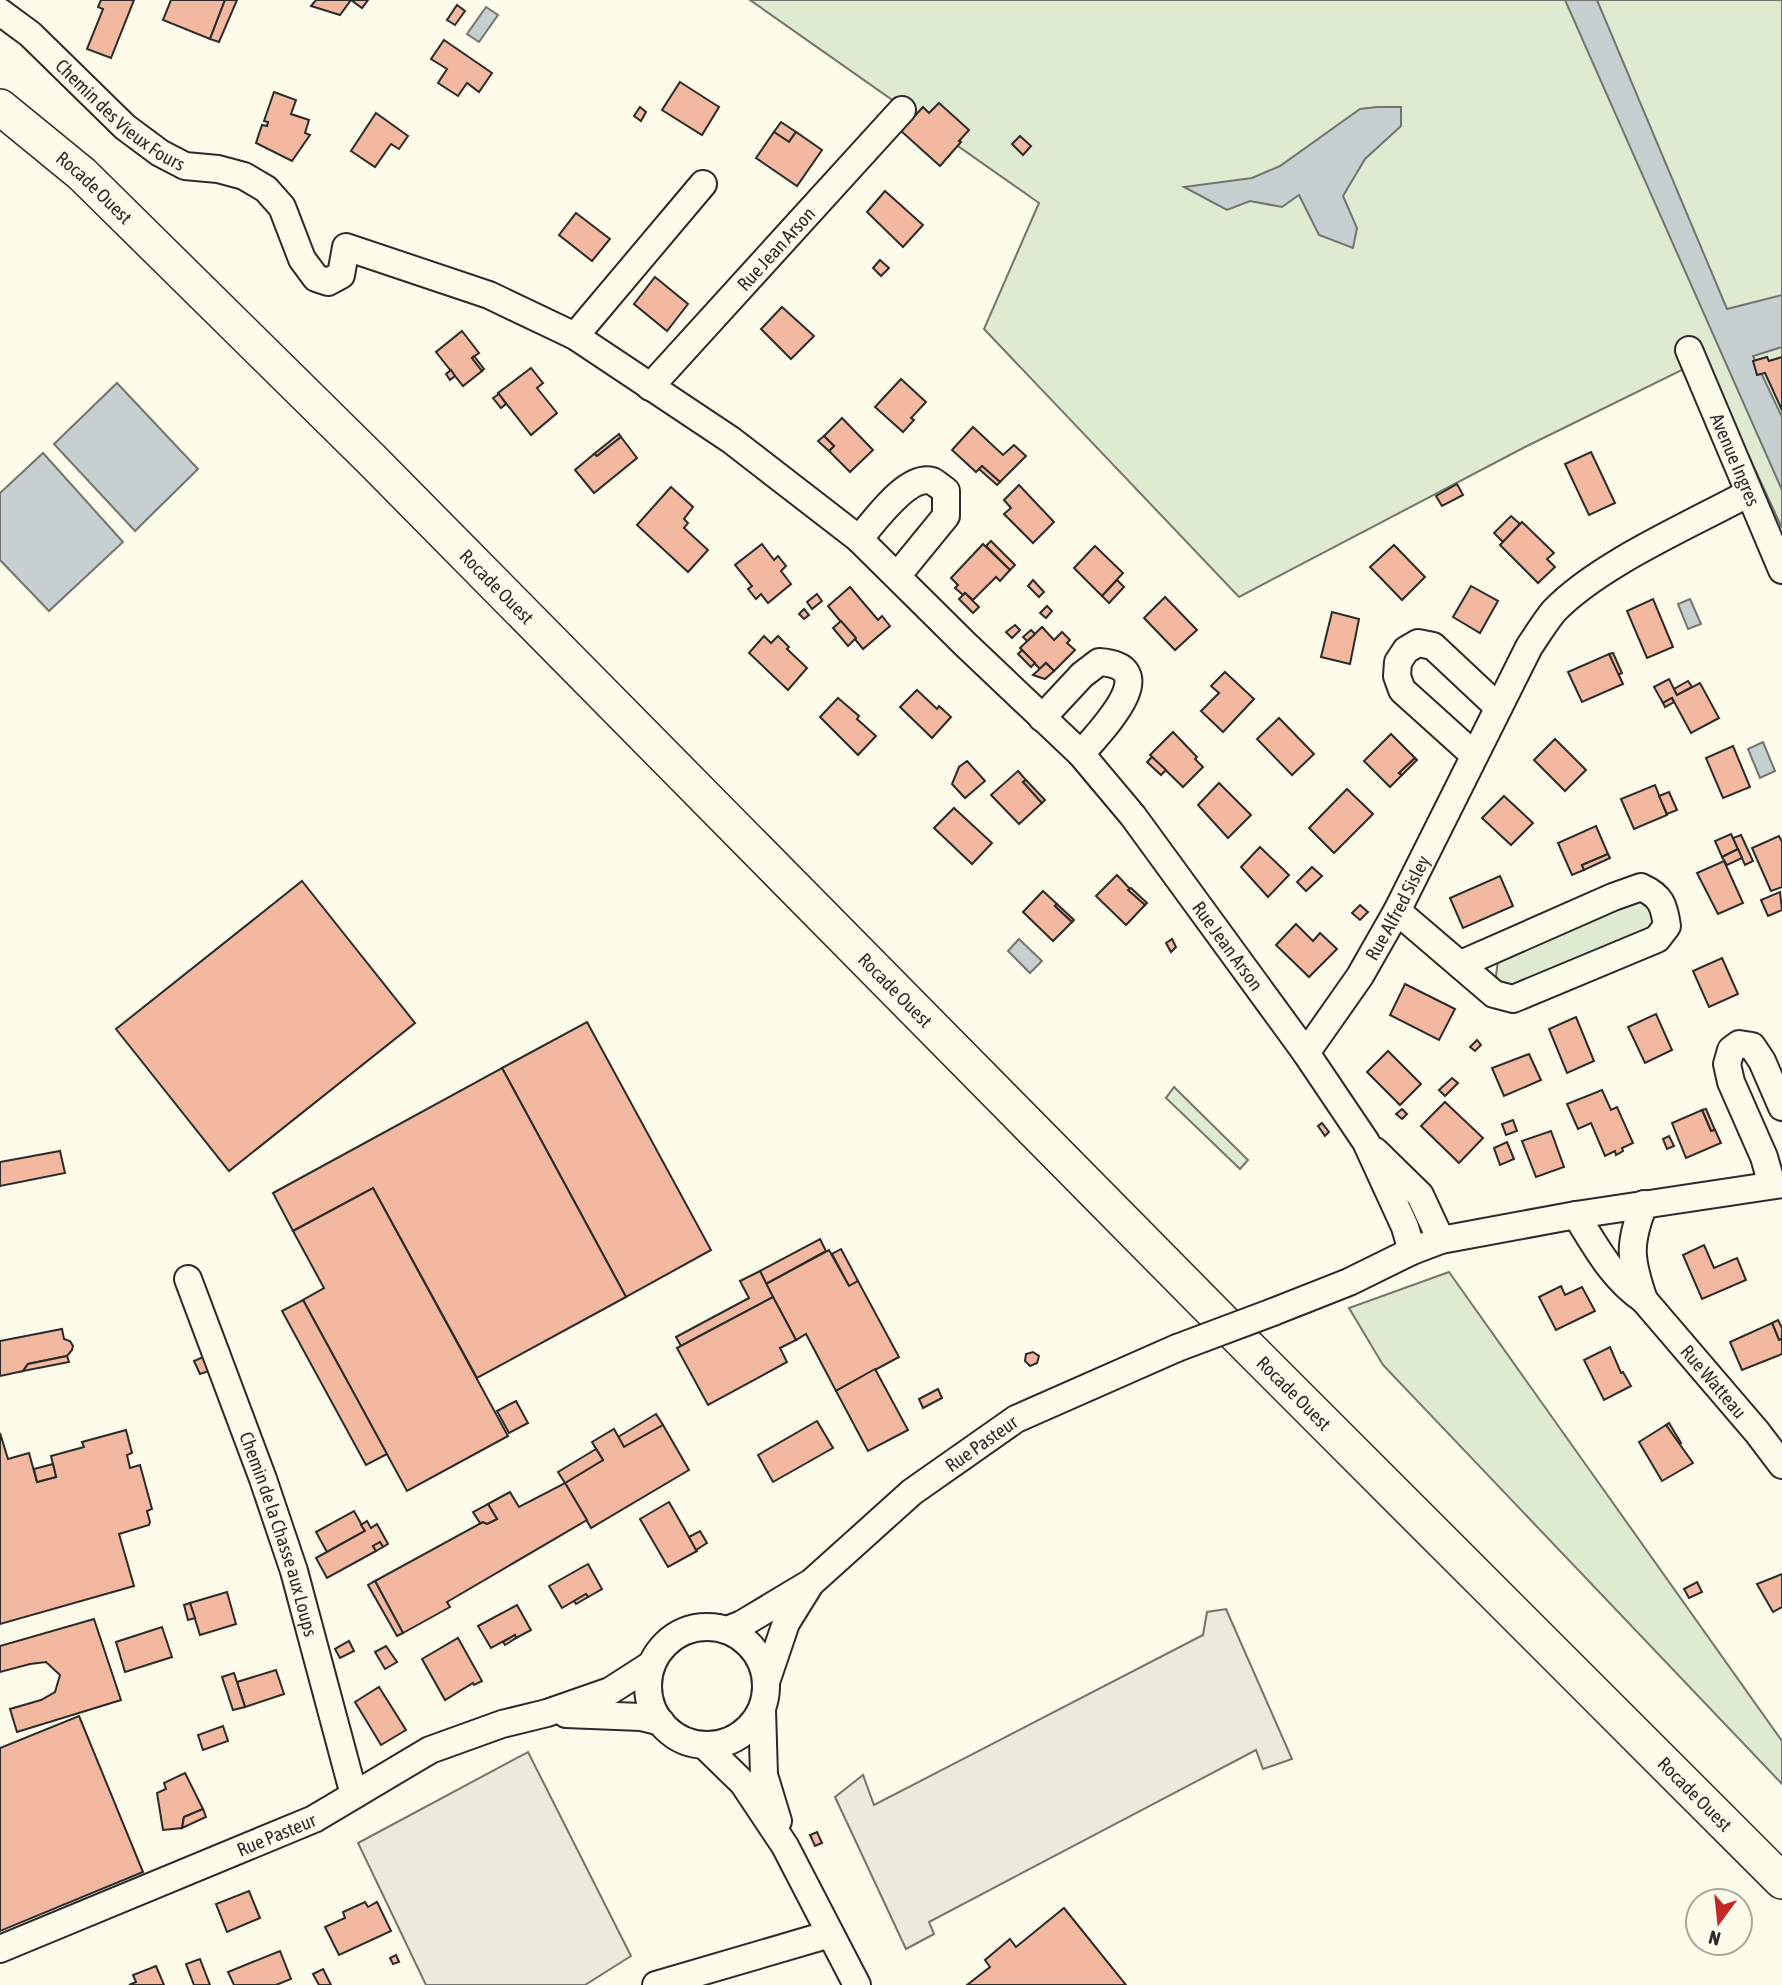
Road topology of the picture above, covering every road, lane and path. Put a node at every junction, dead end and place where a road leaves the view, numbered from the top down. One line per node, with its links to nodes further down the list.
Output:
1 (0, 12): 5 (street, Chemin des Vieux Fours)
2 (0, 107): 40 (main road, Rocade Ouest)
3 (902, 110): 8 (street, Rue Jean Arson)
4 (703, 184): 6 (street)
5 (328, 282): 6 (street, Rue Jean Arson)
6 (575, 337): 8 (street, Rue Jean Arson)
7 (1689, 350): 9 (street, Avenue Ingres)
8 (650, 387): 10 (street, Rue Jean Arson)
9 (1749, 493): 11 (street, Avenue Ingres); 13 (street, Rue Alfred Sisley)
10 (859, 539): 12 (street, Rue Jean Arson); 12 (street)
11 (1782, 570)
12 (897, 576): 14 (street, Rue Jean Arson)
13 (1498, 707): 16 (street, Rue Alfred Sisley); 16 (street)
14 (1042, 718): 15 (street, Rue Jean Arson); 15 (street)
15 (1081, 754): 19 (street, Rue Jean Arson)
16 (1474, 755): 17 (street, Rue Alfred Sisley)
17 (1397, 911): 18 (street); 19 (street, Rue Alfred Sisley)
18 (1461, 964): 18 (street)
19 (1306, 1053): 21 (street, Rue Jean Arson)
20 (1782, 1107): 22 (street)
21 (1366, 1142): 25 (street, Rue Jean Arson); 26 (street, Rue Jean Arson)
22 (1777, 1185): 23 (street, Rue Pasteur)
23 (1644, 1204): 24 (street, Rue Pasteur); 28 (street, Rue Watteau)
24 (1576, 1215): 25 (street, Rue Pasteur); 28 (street, Rue Watteau)
25 (1441, 1241): 26 (street, Rue Pasteur)
26 (1412, 1251): 30 (street, Rue Pasteur, bridge)
27 (188, 1279): 38 (street, Chemin de la Chasse aux Loups)
28 (1644, 1300): 29 (street, Rue Watteau)
29 (1782, 1465)
30 (812, 1581): 31 (street, Rue Pasteur); 33 (street, Rue Pasteur)
31 (727, 1630): 32 (street); 33 (street)
32 (652, 1664): 35 (street, Rue Pasteur); 36 (street)
33 (766, 1682): 34 (street)
34 (762, 1710): 37 (street); 39 (street)
35 (547, 1713): 36 (street, Rue Pasteur); 38 (street, Rue Pasteur)
36 (661, 1722): 37 (street)
37 (704, 1745): 39 (street)
38 (354, 1795): 42 (street, Rue Pasteur)
39 (785, 1846): 41 (street)
40 (1782, 1881)
41 (830, 1934): 43 (street); 44 (street)
42 (0, 1949)
43 (656, 1985)
44 (857, 1985)

